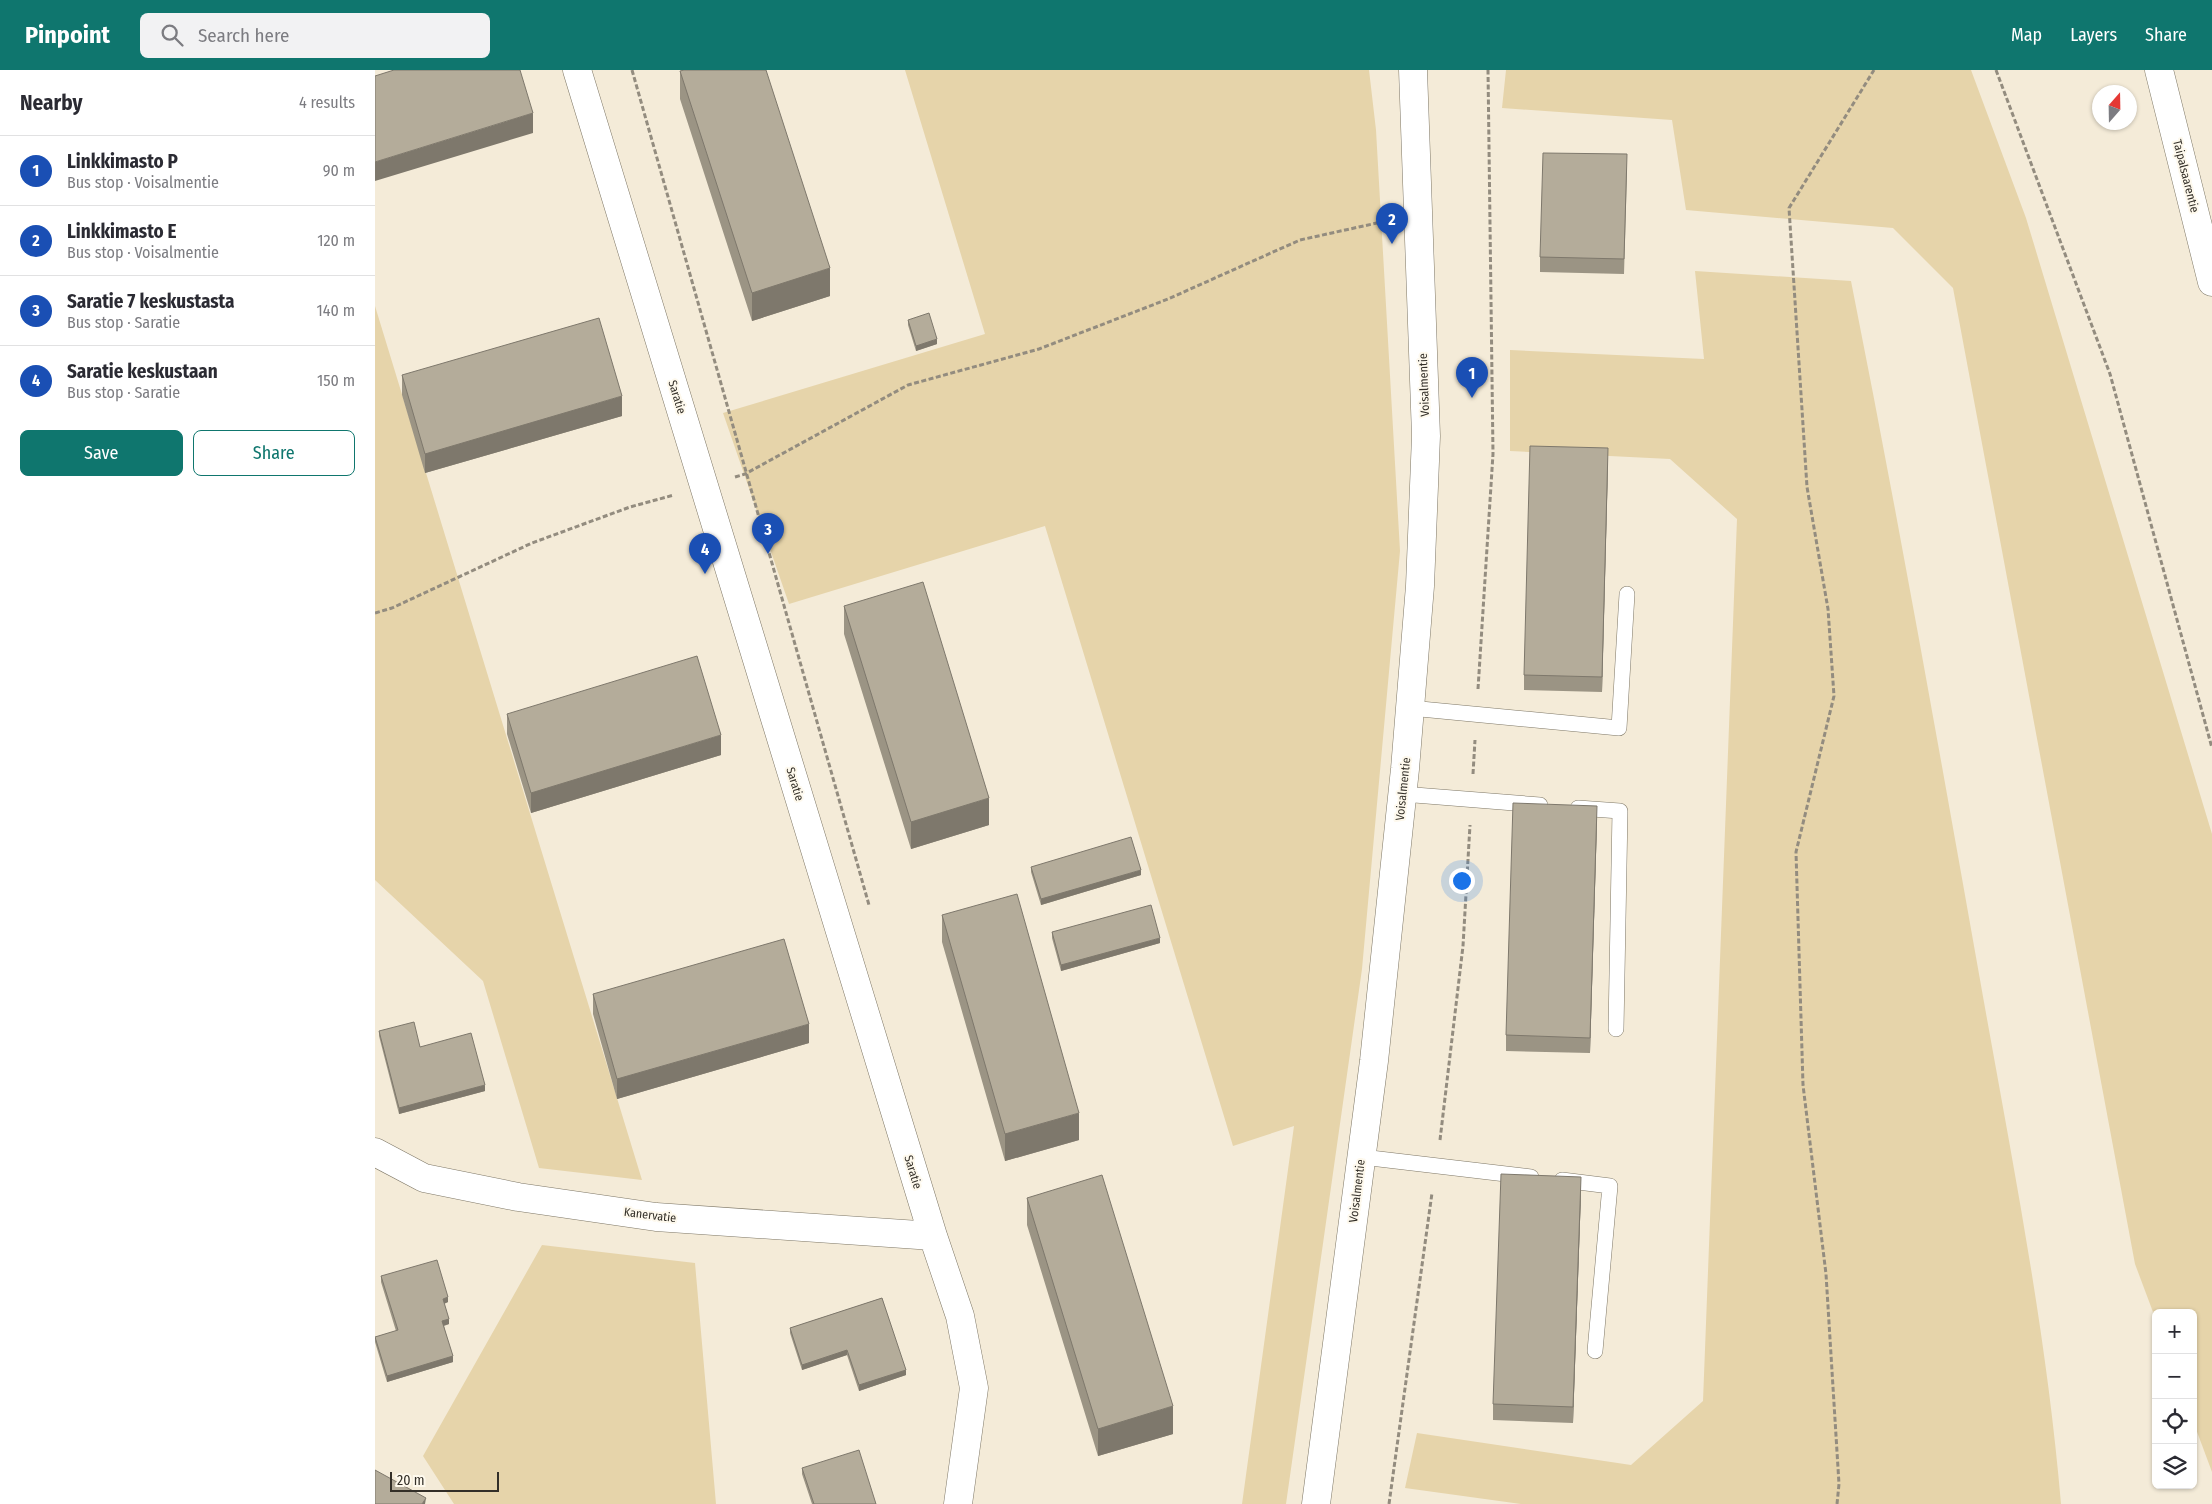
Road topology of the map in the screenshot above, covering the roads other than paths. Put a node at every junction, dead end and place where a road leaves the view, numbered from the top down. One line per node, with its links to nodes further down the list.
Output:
1 (577, 70): 11 (street, Saratie)
2 (1413, 70): 6 (street, Voisalmentie)
3 (2159, 70): 4 (street, Taipalsaarentie)
4 (2212, 282)
5 (1627, 594): 6 (lane)
6 (1410, 708): 7 (street, Voisalmentie)
7 (1402, 794): 8 (lane); 10 (street, Voisalmentie)
8 (1616, 1030)
9 (375, 1152): 11 (street, Kanervatie)
10 (1361, 1157): 12 (lane); 14 (street, Voisalmentie)
11 (933, 1236): 13 (street, Saratie)
12 (1595, 1351)
13 (958, 1504)
14 (1316, 1504)

